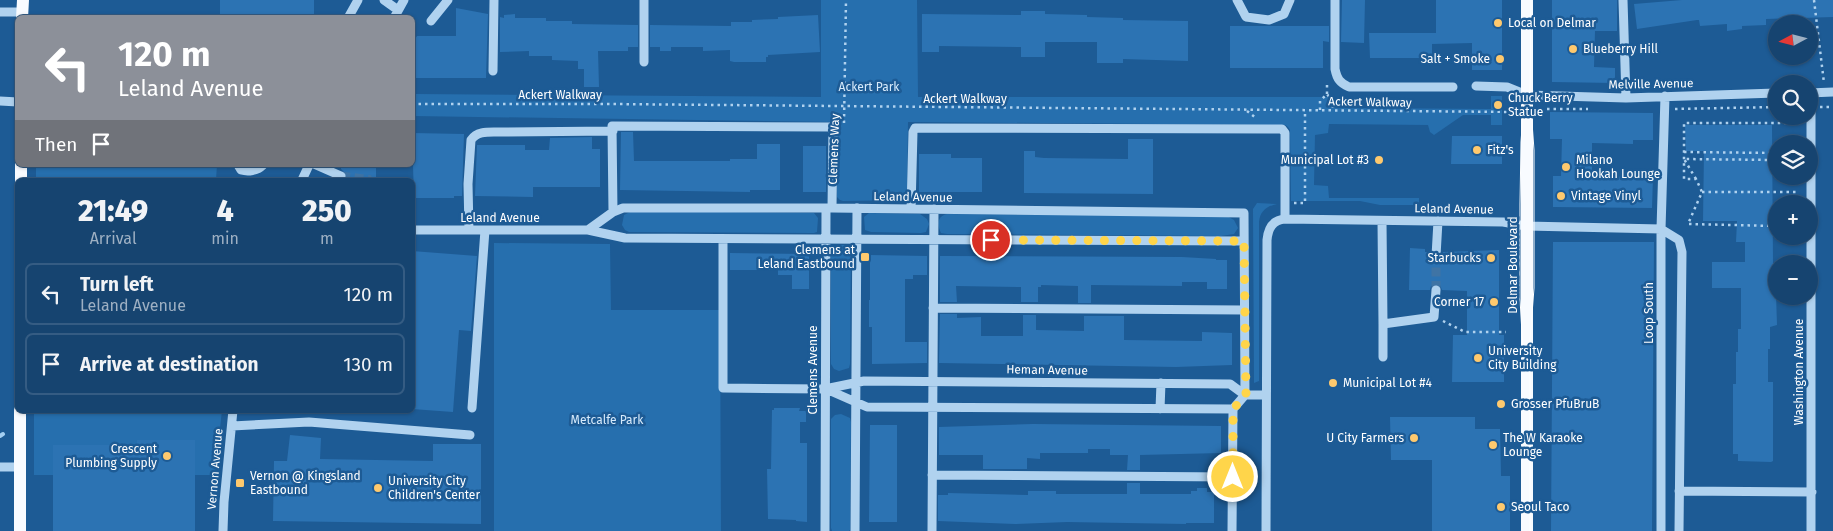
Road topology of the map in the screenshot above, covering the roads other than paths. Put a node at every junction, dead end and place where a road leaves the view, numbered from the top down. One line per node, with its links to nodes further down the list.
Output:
1 (358, 0): 15 (street)
2 (384, 0): 14 (street)
3 (404, 0): 14 (street)
4 (448, 0): 16 (street)
5 (494, 0): 18 (street)
6 (644, 0): 17 (street)
7 (1237, 0): 8 (street)
8 (1290, 0)
9 (1336, 0): 19 (street)
10 (1527, 0): 22 (main road, Delmar Boulevard)
11 (1623, 0): 24 (street)
12 (22, 10): 13 (street)
13 (0, 12)
14 (396, 14)
15 (350, 15)
16 (431, 21)
17 (644, 62)
18 (493, 71)
19 (1453, 86)
20 (1476, 86): 22 (street, Melville Avenue)
21 (1768, 94): 23 (street, Melville Avenue)
22 (1527, 95): 24 (street, Melville Avenue); 41 (main road, Delmar Boulevard)
23 (1665, 96): 24 (street, Melville Avenue); 42 (street, Loop South)
24 (1626, 98)
25 (0, 101): 26 (street)
26 (15, 102)
27 (1810, 125): 78 (street, Washington Avenue)
28 (612, 130): 33 (street, Clemens Avenue); 37 (street); 44 (street)
29 (239, 167): 30 (street)
30 (260, 167)
31 (321, 167): 32 (street)
32 (341, 176)
33 (829, 208): 34 (street, Leland Avenue); 37 (street, Leland Avenue); 48 (street, Clemens Avenue)
34 (857, 208): 35 (street, Leland Avenue); 49 (street)
35 (911, 209): 36 (street, Leland Avenue); 38 (street)
36 (934, 209): 50 (street); 51 (street, Leland Avenue)
37 (613, 212): 46 (street, Leland Avenue)
38 (1280, 220): 39 (street, Leland Avenue); 63 (street)
39 (1382, 221): 40 (street, Leland Avenue); 56 (street)
40 (1438, 221): 41 (street, Leland Avenue); 52 (street)
41 (1526, 226): 42 (street, Leland Avenue); 86 (main road, Delmar Boulevard)
42 (1661, 229): 77 (street); 87 (street, Loop South)
43 (415, 230): 44 (street, Leland Avenue)
44 (469, 230): 45 (street, Leland Avenue)
45 (485, 230): 46 (street, Leland Avenue); 65 (street)
46 (588, 230): 47 (street, Leland Avenue)
47 (723, 239): 48 (street, Leland Avenue); 61 (street, Heman Avenue)
48 (825, 239): 49 (street, Leland Avenue); 61 (street, Clemens Avenue)
49 (857, 239): 50 (street, Leland Avenue); 59 (street)
50 (933, 239): 51 (street, Leland Avenue); 54 (street)
51 (1244, 241): 55 (street)
52 (1436, 256)
53 (1436, 290): 56 (street)
54 (933, 308): 55 (street); 58 (street)
55 (1244, 310): 62 (street)
56 (1383, 324): 57 (street)
57 (1383, 356)
58 (932, 381): 59 (street, Heman Avenue); 60 (street, Heman Avenue); 66 (street)
59 (855, 383): 61 (street, Heman Avenue); 64 (street)
60 (1161, 383): 62 (street, Heman Avenue); 67 (street)
61 (825, 389): 64 (street, Heman Avenue); 81 (street, Clemens Avenue)
62 (1246, 395): 63 (street, Heman Avenue); 68 (street)
63 (1266, 395): 85 (street)
64 (855, 402): 66 (street, Heman Avenue); 82 (street)
65 (472, 408)
66 (932, 408): 67 (street, Heman Avenue); 75 (street)
67 (1160, 409): 68 (street, Heman Avenue)
68 (1233, 409): 76 (street)
69 (20, 413): 74 (main road)
70 (233, 413): 71 (street, Vernon Avenue)
71 (232, 426): 72 (street); 80 (street, Vernon Avenue)
72 (470, 435)
73 (0, 467): 74 (street)
74 (20, 467): 79 (main road)
75 (932, 475): 76 (street); 83 (street)
76 (1233, 477): 84 (street)
77 (1679, 491): 78 (street); 88 (street)
78 (1812, 492): 89 (street, Washington Avenue)
79 (20, 531)
80 (223, 531)
81 (825, 531)
82 (855, 531)
83 (932, 531)
84 (1232, 531)
85 (1266, 531)
86 (1526, 531)
87 (1661, 531)
88 (1680, 531)
89 (1812, 531)

